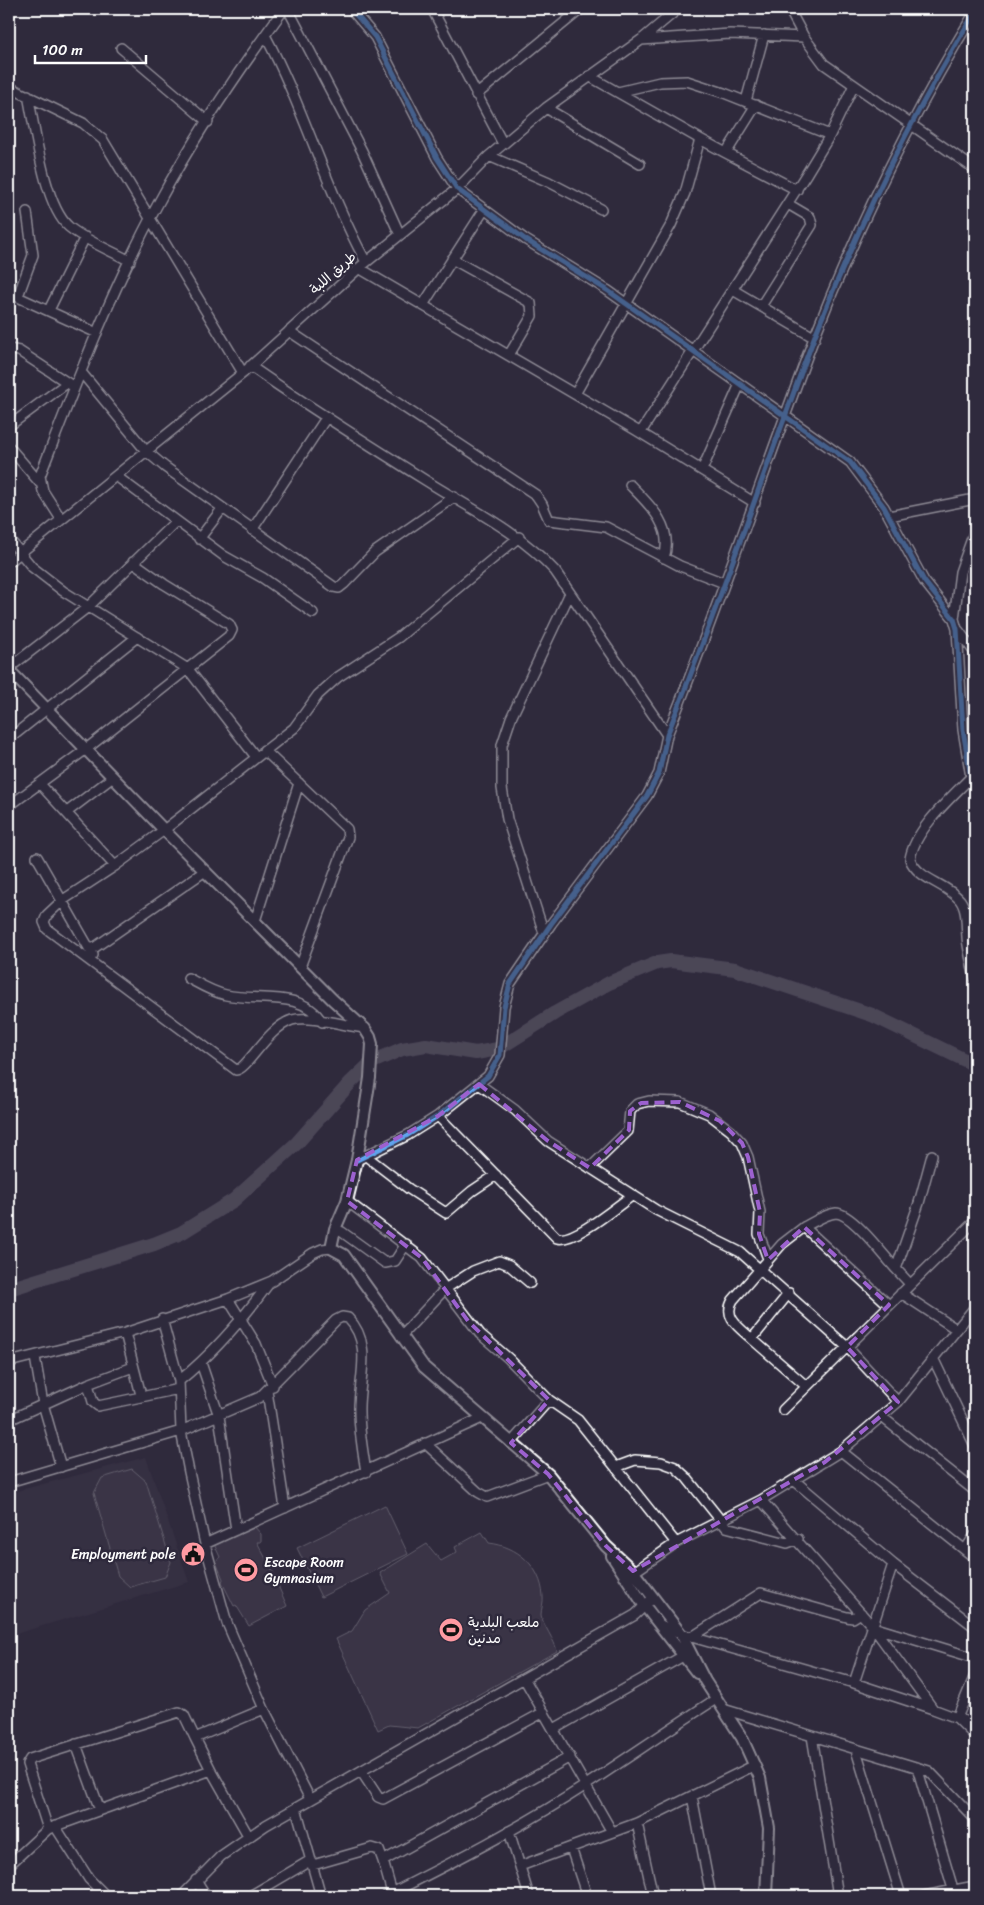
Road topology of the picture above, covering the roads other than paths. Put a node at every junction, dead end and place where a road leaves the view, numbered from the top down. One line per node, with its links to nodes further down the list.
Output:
1 (284, 9): 9 (street)
2 (288, 9): 39 (street)
3 (351, 9): 32 (street)
4 (432, 9): 19 (street)
5 (581, 9): 19 (street)
6 (678, 9): 12 (street, طريق اللبة)
7 (789, 9): 11 (street)
8 (975, 12): 24 (street)
9 (265, 34): 23 (street); 43 (street)
10 (764, 35): 11 (street); 12 (street); 20 (street)
11 (804, 37): 16 (street)
12 (641, 40): 14 (street, طريق اللبة)
13 (121, 48): 23 (street)
14 (589, 76): 17 (street); 22 (street, طريق اللبة)
15 (9, 86): 18 (street)
16 (853, 87): 24 (street); 25 (street)
17 (618, 92): 20 (street); 26 (street)
18 (28, 95): 38 (street); 40 (street)
19 (476, 95): 27 (street)
20 (746, 101): 21 (street)
21 (756, 105): 25 (street); 28 (street)
22 (546, 108): 27 (street, طريق اللبة); 30 (street)
23 (208, 122): 38 (street)
24 (910, 126): 31 (street); 52 (street)
25 (830, 135): 33 (street)
26 (700, 139): 28 (street); 46 (street)
27 (503, 144): 29 (street, طريق اللبة)
28 (726, 153): 33 (street)
29 (489, 156): 32 (street, طريق اللبة); 35 (street)
30 (640, 164)
31 (975, 169)
32 (456, 189): 36 (street); 39 (street, طريق اللبة)
33 (796, 190): 34 (street)
34 (788, 204): 44 (street); 48 (street)
35 (601, 209)
36 (484, 210): 41 (street); 46 (street)
37 (28, 212): 45 (street)
38 (150, 218): 42 (street); 56 (street)
39 (400, 235): 43 (street, طريق اللبة)
40 (85, 237): 42 (street); 49 (street)
41 (452, 259): 47 (street); 55 (street)
42 (130, 261): 51 (street)
43 (363, 265): 47 (street); 50 (street, طريق اللبة)
44 (733, 290): 48 (street); 54 (street)
45 (13, 295): 49 (street)
46 (626, 304): 54 (street); 60 (street)
47 (423, 305): 55 (street)
48 (761, 306): 52 (street)
49 (49, 310): 51 (street)
50 (289, 331): 56 (street, طريق اللبة); 84 (street)
51 (97, 333): 57 (street)
52 (815, 338): 61 (street)
53 (9, 349): 59 (street)
54 (693, 353): 58 (street); 64 (street)
55 (509, 355): 60 (street)
56 (246, 369): 62 (street); 66 (street, طريق اللبة)
57 (81, 372): 59 (street); 66 (street)
58 (740, 384): 61 (street); 67 (street)
59 (71, 385): 63 (street); 69 (street)
60 (575, 394): 64 (street)
61 (786, 415): 73 (street); 75 (street)
62 (326, 418): 71 (street); 78 (street)
63 (9, 426)
64 (641, 432): 67 (street)
65 (9, 447): 69 (street)
66 (146, 451): 68 (street, طريق اللبة); 74 (street)
67 (702, 470): 73 (street)
68 (116, 476): 76 (street, طريق اللبة); 77 (street)
69 (40, 483): 76 (street)
70 (630, 485): 84 (street)
71 (454, 497): 78 (street); 80 (street)
72 (975, 499): 75 (street)
73 (755, 503): 87 (street)
74 (222, 509): 78 (street); 82 (street)
75 (889, 516): 91 (street)
76 (61, 518): 83 (street, طريق اللبة)
77 (175, 522): 82 (street); 86 (street)
78 (252, 530)
79 (975, 530): 91 (street)
80 (519, 537): 88 (street); 101 (street)
81 (9, 539): 83 (street)
82 (199, 539): 90 (street)
83 (20, 553): 85 (street, طريق اللبة); 89 (street)
84 (664, 558): 87 (street)
85 (9, 562)
86 (133, 562): 89 (street); 96 (street)
87 (724, 583): 98 (street)
88 (570, 593): 98 (street); 115 (street)
89 (88, 607): 93 (street); 95 (street)
90 (313, 613)
91 (954, 619): 92 (street)
92 (958, 629): 94 (street); 103 (street)
93 (138, 637): 96 (street); 97 (street)
94 (975, 653)
95 (9, 669): 97 (main road)
96 (188, 670): 100 (street); 102 (street)
97 (47, 710): 99 (street); 100 (main road)
98 (667, 735): 115 (street)
99 (9, 739)
100 (85, 750): 104 (main road); 106 (street)
101 (264, 750): 102 (street); 105 (street)
102 (256, 756): 109 (street)
103 (973, 775): 120 (street)
104 (113, 777): 108 (street); 109 (main road)
105 (299, 782): 114 (street); 117 (street)
106 (40, 784): 107 (street); 108 (street)
107 (9, 806)
108 (67, 812): 111 (street)
109 (164, 830): 111 (street); 112 (main road)
110 (37, 857): 113 (street)
111 (115, 866): 113 (street)
112 (206, 871): 114 (main road); 116 (street)
113 (63, 900): 116 (street); 118 (street)
114 (255, 921): 117 (main road)
115 (544, 933): 123 (street)
116 (91, 950): 118 (street)
117 (300, 967): 122 (main road)
118 (100, 968): 121 (street)
119 (188, 978): 121 (street)
120 (975, 979)
121 (322, 1022): 122 (street)
122 (365, 1028): 126 (main road)
123 (479, 1084): 124 (street); 127 (street)
124 (438, 1116): 126 (street); 128 (street)
125 (932, 1155): 138 (street)
126 (362, 1158): 128 (street); 130 (main road)
127 (590, 1168): 129 (street); 136 (street)
128 (496, 1175): 129 (street)
129 (633, 1196): 137 (street)
130 (347, 1201): 133 (main road); 134 (street)
131 (975, 1221): 141 (street)
132 (804, 1227): 136 (street); 138 (street); 146 (street)
133 (335, 1229): 134 (street); 135 (main road)
134 (406, 1244): 142 (street)
135 (330, 1248): 139 (street); 152 (main road)
136 (768, 1259): 137 (street)
137 (760, 1268): 143 (street); 153 (street)
138 (896, 1269): 141 (street)
139 (272, 1281): 145 (street); 149 (street)
140 (530, 1283): 142 (street)
141 (910, 1284): 144 (street)
142 (445, 1289): 152 (street); 165 (street)
143 (788, 1293): 153 (street); 154 (street)
144 (901, 1293): 146 (street); 150 (street)
145 (228, 1299): 148 (street); 149 (street)
146 (889, 1305): 154 (street)
147 (975, 1308): 150 (street)
148 (162, 1319): 151 (street); 161 (street)
149 (242, 1320): 158 (street); 163 (street)
150 (956, 1329): 156 (street)
151 (125, 1333): 155 (street); 159 (street)
152 (401, 1336): 171 (main road)
153 (752, 1339): 162 (street)
154 (847, 1347): 162 (street); 166 (street)
155 (34, 1357): 157 (street); 167 (street)
156 (934, 1360): 166 (street); 176 (street)
157 (9, 1362)
158 (202, 1363): 161 (street); 169 (street)
159 (133, 1367): 160 (street); 164 (street)
160 (88, 1384): 164 (street); 167 (street)
161 (179, 1385): 164 (street); 173 (street)
162 (806, 1386): 168 (street)
163 (270, 1389): 169 (street); 180 (street); 186 (street)
164 (140, 1395)
165 (548, 1400): 175 (street); 179 (street)
166 (898, 1402): 170 (street)
167 (43, 1404): 172 (street); 178 (street)
168 (783, 1410)
169 (219, 1416): 173 (street); 188 (street)
170 (882, 1417): 177 (street); 184 (street)
171 (482, 1418): 174 (street); 175 (main road)
172 (9, 1420)
173 (181, 1431): 178 (street); 192 (street)
174 (424, 1443): 180 (street); 181 (street)
175 (511, 1443): 181 (main road)
176 (975, 1446)
177 (840, 1451): 182 (street); 193 (street)
178 (61, 1467): 183 (street)
179 (616, 1467): 187 (street); 191 (street)
180 (366, 1472): 186 (street)
181 (548, 1474): 196 (main road)
182 (795, 1481): 185 (street); 195 (street)
183 (9, 1482)
184 (975, 1491)
185 (761, 1500): 187 (street); 190 (street)
186 (286, 1508): 188 (street)
187 (720, 1521): 190 (street); 191 (street)
188 (236, 1530): 192 (street)
189 (975, 1535): 193 (street)
190 (798, 1540): 200 (street)
191 (676, 1543): 196 (street)
192 (205, 1544): 215 (street)
193 (965, 1550): 194 (street)
194 (975, 1558)
195 (893, 1564): 204 (street); 205 (street)
196 (629, 1575): 197 (main road); 198 (main road)
197 (653, 1598): 198 (street); 199 (main road)
198 (644, 1605): 201 (main road); 202 (street)
199 (660, 1607): 201 (street); 206 (main road)
200 (860, 1613): 204 (street); 207 (street)
201 (651, 1614): 202 (street); 203 (main road)
202 (636, 1615): 211 (street)
203 (660, 1625): 206 (street); 208 (main road)
204 (873, 1627): 209 (street); 213 (street); 217 (street)
205 (975, 1627)
206 (681, 1634): 207 (street); 212 (main road)
207 (692, 1637): 213 (street)
208 (683, 1656): 212 (main road); 221 (street)
209 (975, 1658)
210 (975, 1675): 219 (street)
211 (524, 1678): 218 (street); 231 (street)
212 (705, 1681): 214 (main road)
213 (854, 1683): 217 (street)
214 (716, 1699): 216 (main road); 232 (street)
215 (264, 1708): 224 (street); 234 (street)
216 (723, 1709): 222 (street); 228 (main road)
217 (933, 1709): 219 (street)
218 (544, 1712): 221 (street); 231 (street)
219 (957, 1718): 220 (street); 223 (street)
220 (975, 1724)
221 (554, 1729): 227 (street)
222 (812, 1736): 226 (street); 262 (street)
223 (975, 1736)
224 (195, 1738): 225 (street); 230 (street)
225 (76, 1744): 236 (street); 239 (street)
226 (856, 1750): 229 (street); 263 (street)
227 (570, 1756): 232 (street); 244 (street)
228 (755, 1765): 233 (street); 261 (main road)
229 (917, 1767): 237 (street); 250 (street)
230 (211, 1770): 236 (street); 242 (street)
231 (361, 1771): 234 (street)
232 (586, 1785): 240 (street); 241 (street)
233 (692, 1796): 238 (street); 260 (street)
234 (310, 1799): 235 (street)
235 (296, 1808): 242 (street); 245 (street)
236 (100, 1810): 239 (street)
237 (975, 1819)
238 (637, 1823): 241 (street); 259 (street)
239 (52, 1828): 246 (street); 251 (street)
240 (509, 1831): 247 (street); 252 (street)
241 (612, 1832): 243 (street)
242 (250, 1837): 248 (street)
243 (571, 1848): 247 (street); 258 (street)
244 (383, 1861): 245 (street); 252 (street)
245 (312, 1863): 255 (street); 256 (street)
246 (9, 1865)
247 (520, 1866): 257 (street)
248 (196, 1880): 253 (street); 254 (street)
249 (974, 1887): 250 (street)
250 (953, 1889): 264 (street)
251 (103, 1895)
252 (389, 1895)
253 (182, 1896)
254 (206, 1896)
255 (250, 1896)
256 (321, 1896)
257 (529, 1896)
258 (587, 1896)
259 (653, 1896)
260 (711, 1896)
261 (766, 1896)
262 (838, 1896)
263 (900, 1896)
264 (924, 1896)

